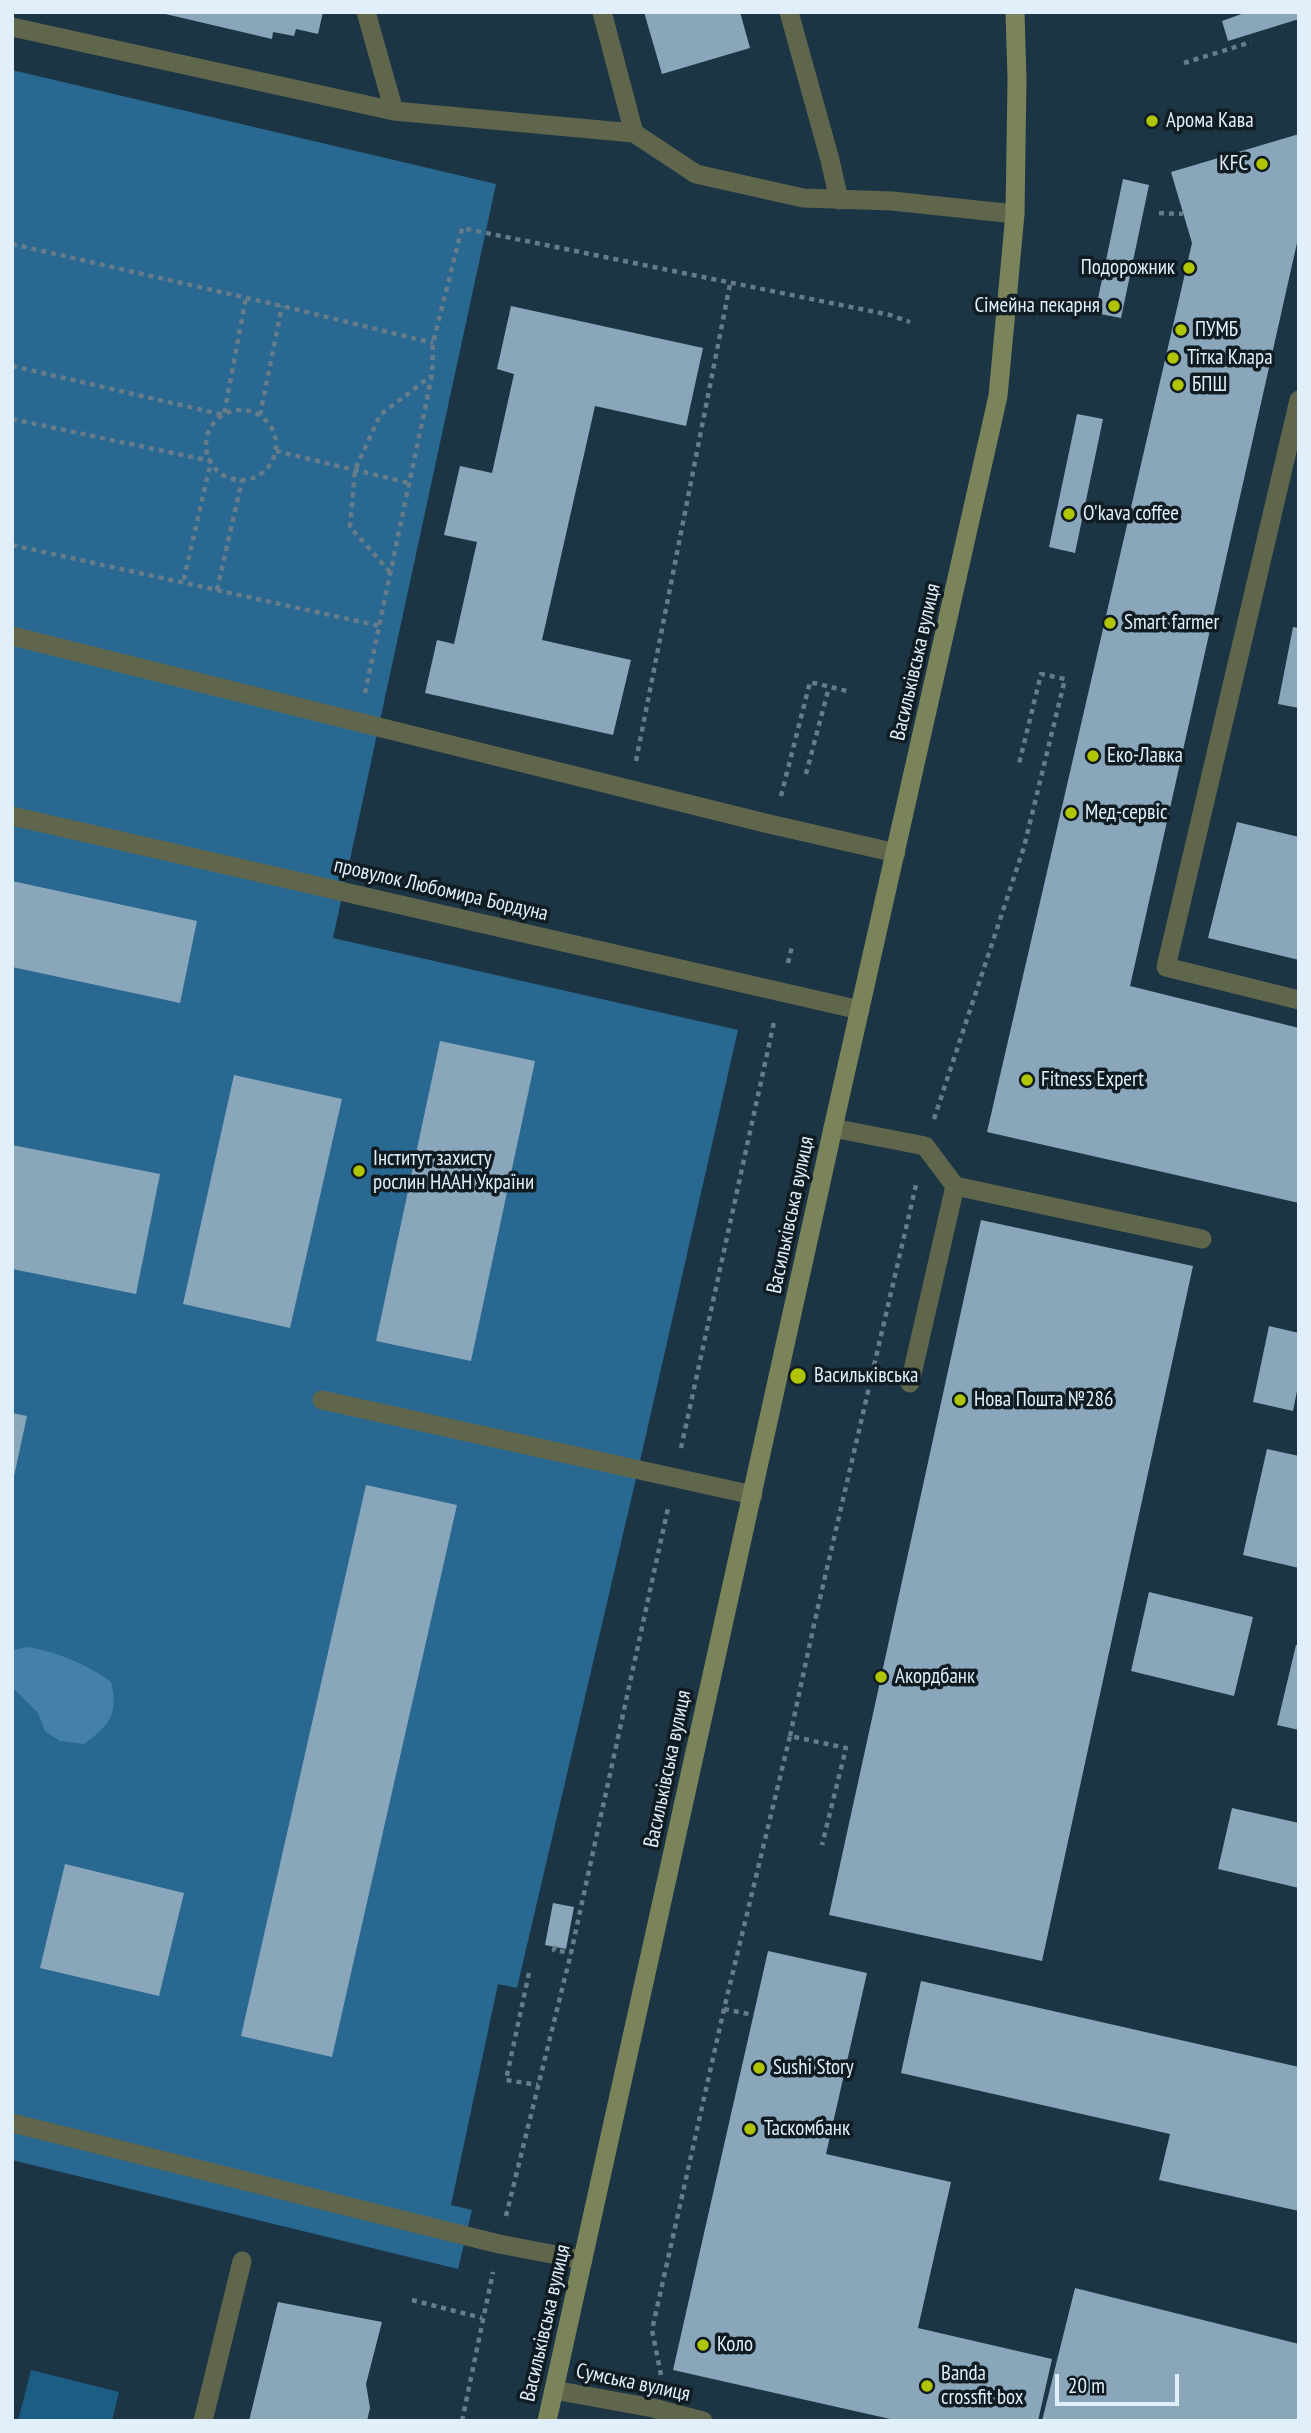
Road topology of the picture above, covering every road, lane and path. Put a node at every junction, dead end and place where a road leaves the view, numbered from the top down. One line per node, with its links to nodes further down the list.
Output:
1 (366, 12): 8 (street)
2 (602, 12): 9 (street)
3 (789, 12): 10 (street)
4 (1014, 12): 12 (main road, Васильківська вулиця)
5 (12, 27): 8 (street)
6 (1251, 42): 7 (path)
7 (1184, 63)
8 (394, 111): 9 (street)
9 (634, 133): 10 (street)
10 (839, 200): 12 (street)
11 (1159, 213): 13 (path)
12 (1016, 214): 46 (main road, Васильківська вулиця)
13 (1183, 214)
14 (12, 244): 16 (path)
15 (730, 284): 18 (path); 19 (path); 43 (path)
16 (246, 297): 17 (path); 23 (path)
17 (282, 306): 19 (path); 24 (path)
18 (910, 322)
19 (433, 344): 21 (path)
20 (12, 366): 23 (path)
21 (432, 375): 28 (path); 30 (path)
22 (1299, 400): 47 (street)
23 (224, 415): 24 (path); 27 (path)
24 (260, 415): 26 (path)
25 (12, 419): 27 (path)
26 (276, 452): 28 (path); 29 (path)
27 (211, 461): 29 (path); 33 (path)
28 (355, 470): 30 (path); 32 (path)
29 (242, 480): 34 (path)
30 (409, 483): 32 (path)
31 (12, 545): 33 (path)
32 (390, 572): 35 (path)
33 (183, 583): 34 (path)
34 (216, 590): 35 (path)
35 (380, 626): 40 (path)
36 (12, 636): 40 (street)
37 (1041, 674): 41 (path)
38 (829, 687): 39 (path); 42 (path); 44 (path)
39 (851, 692)
40 (359, 722): 43 (street)
41 (1019, 764)
42 (806, 774)
43 (630, 790): 46 (street)
44 (792, 801)
45 (12, 816): 48 (street, провулок Любомира Бордуна)
46 (896, 853): 48 (main road, Васильківська вулиця)
47 (1299, 1000)
48 (860, 1010): 50 (main road, Васильківська вулиця)
49 (776, 1014): 55 (path)
50 (833, 1128): 51 (street); 56 (main road, Васильківська вулиця)
51 (954, 1186): 52 (street); 53 (street)
52 (1202, 1239)
53 (910, 1383)
54 (322, 1400): 55 (street)
55 (675, 1478): 56 (street); 59 (path)
56 (753, 1495): 66 (main road, Васильківська вулиця)
57 (822, 1845): 61 (path)
58 (555, 1946): 59 (path)
59 (571, 1953): 63 (path)
60 (529, 1973): 63 (path)
61 (724, 2009): 62 (path); 70 (path)
62 (754, 2015)
63 (538, 2085): 65 (path)
64 (12, 2123): 65 (street)
65 (499, 2244): 66 (street); 69 (path)
66 (583, 2260): 71 (main road, Васильківська вулиця)
67 (242, 2261): 72 (street)
68 (412, 2300): 69 (path)
69 (482, 2318): 73 (path)
70 (661, 2375)
71 (554, 2390): 74 (main road, Васильківська вулиця); 75 (street, Сумська вулиця)
72 (203, 2421)
73 (463, 2421)
74 (547, 2421)
75 (703, 2421)

